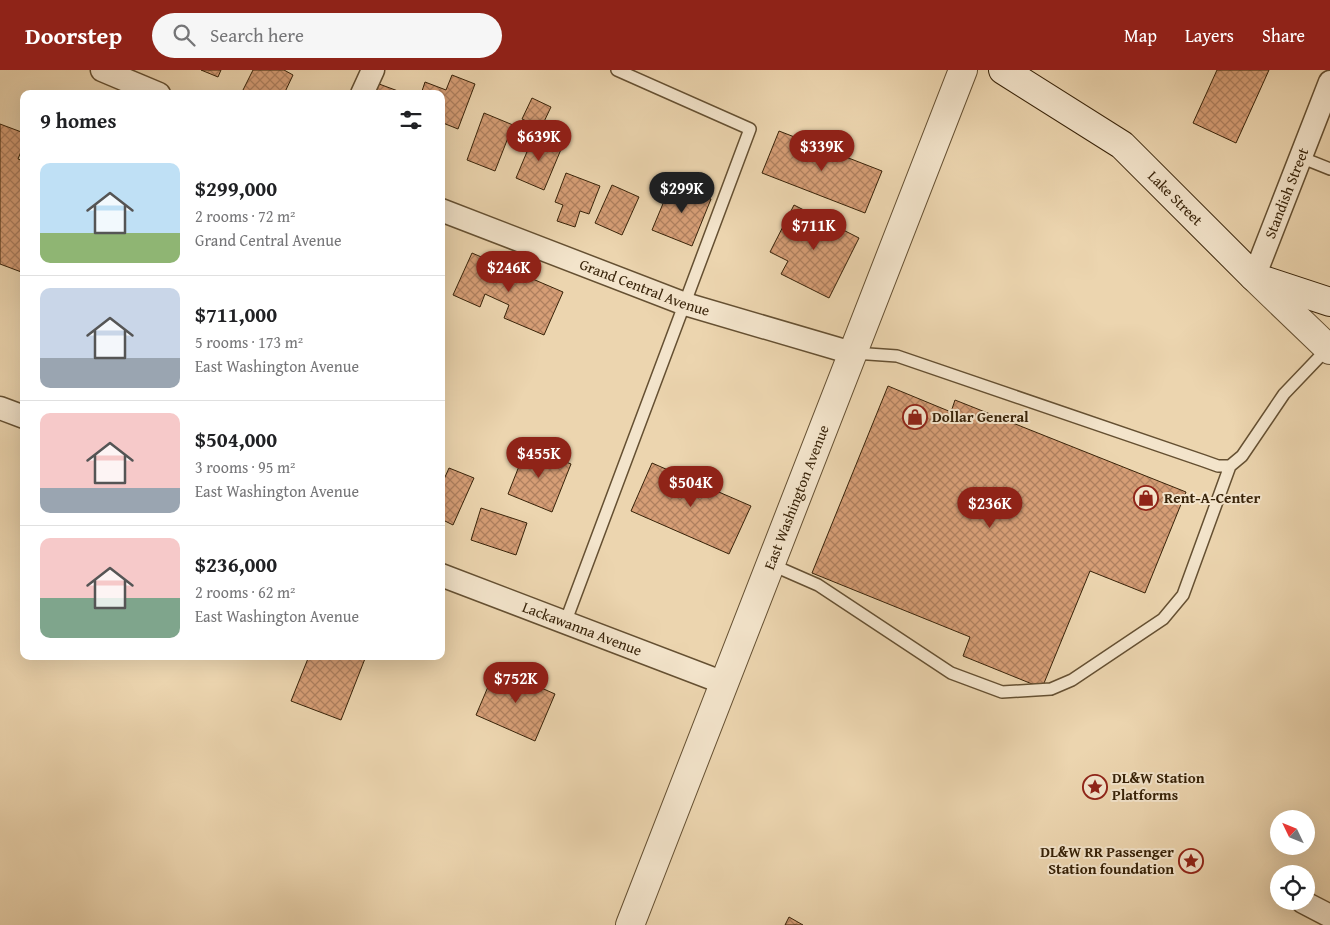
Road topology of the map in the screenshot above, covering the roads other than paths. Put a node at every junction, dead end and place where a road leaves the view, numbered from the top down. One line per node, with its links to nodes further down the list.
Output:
1 (102, 70): 7 (street)
2 (373, 70): 8 (street)
3 (618, 70): 14 (lane)
4 (963, 70): 16 (street, East Washington Avenue)
5 (1004, 70): 12 (street, Lake Street)
6 (1330, 82): 9 (street, Standish Street)
7 (149, 90)
8 (364, 90)
9 (1300, 157): 10 (lane); 12 (street, Standish Street)
10 (1330, 168)
11 (445, 212): 14 (street, Grand Central Avenue)
12 (1254, 277): 13 (street); 15 (street, Lake Street)
13 (1330, 302)
14 (685, 304): 16 (street, Grand Central Avenue); 22 (lane)
15 (1329, 349): 19 (lane)
16 (852, 353): 19 (lane); 20 (street, East Washington Avenue)
17 (0, 408): 18 (street)
18 (20, 416)
19 (1230, 466): 20 (lane)
20 (770, 564): 23 (street, East Washington Avenue)
21 (445, 577): 22 (street, Lackawanna Avenue)
22 (566, 623): 23 (street, Lackawanna Avenue)
23 (724, 683): 26 (street, East Washington Avenue)
24 (1315, 908): 25 (street)
25 (1330, 916)
26 (630, 925)

